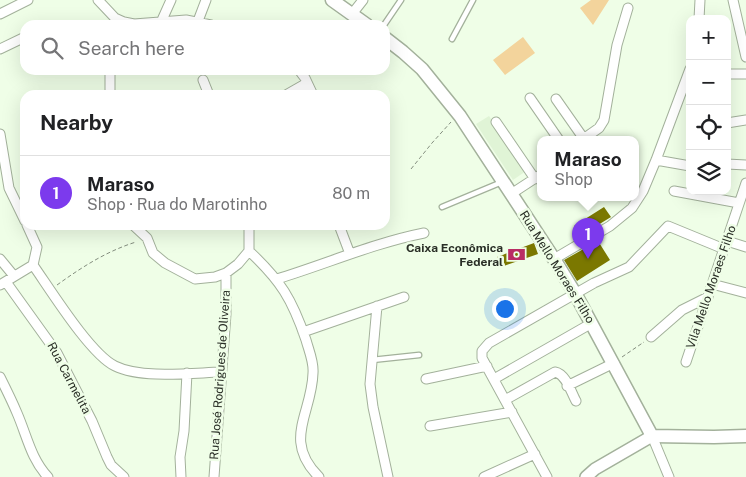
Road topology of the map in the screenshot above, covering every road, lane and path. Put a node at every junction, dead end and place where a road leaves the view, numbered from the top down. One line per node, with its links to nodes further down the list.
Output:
1 (28, 0): 12 (street)
2 (98, 0): 15 (street)
3 (171, 0): 16 (street)
4 (206, 0): 17 (street)
5 (332, 0): 13 (main road)
6 (363, 0): 13 (street)
7 (401, 0): 19 (lane)
8 (473, 0): 21 (lane)
9 (700, 0): 14 (street)
10 (733, 0): 24 (street)
11 (628, 8): 45 (street)
12 (0, 14)
13 (352, 14): 18 (main road)
14 (699, 15)
15 (114, 20)
16 (162, 20)
17 (198, 20)
18 (360, 20)
19 (387, 20)
20 (20, 39): 23 (street)
21 (452, 39)
22 (390, 42): 38 (main road, Rua Mello Moraes Filho)
23 (0, 49)
24 (746, 57)
25 (731, 74): 26 (street)
26 (746, 74)
27 (110, 75): 32 (street)
28 (303, 75): 31 (street)
29 (203, 80): 33 (street)
30 (686, 80): 46 (street)
31 (307, 84): 34 (street); 35 (street)
32 (110, 90)
33 (206, 90)
34 (296, 90)
35 (310, 90)
36 (530, 98): 43 (street)
37 (556, 99): 44 (street)
38 (460, 116): 50 (path); 53 (main road, Rua Mello Moraes Filho)
39 (746, 120): 41 (street)
40 (496, 122): 51 (street)
41 (731, 122)
42 (0, 134): 55 (street)
43 (556, 136)
44 (580, 136)
45 (588, 136)
46 (656, 160): 48 (street); 59 (street)
47 (731, 164): 49 (street)
48 (686, 165)
49 (746, 165)
50 (411, 169)
51 (537, 176)
52 (537, 178): 58 (street)
53 (503, 182): 58 (main road, Rua Mello Moraes Filho); 62 (lane)
54 (746, 183): 61 (street, Vila Mello Moraes Filho)
55 (8, 188): 57 (street); 63 (street)
56 (674, 191): 61 (street)
57 (0, 193)
58 (511, 194): 75 (main road, Rua Mello Moraes Filho)
59 (639, 198)
60 (637, 201): 75 (street)
61 (739, 203): 70 (street, Vila Mello Moraes Filho)
62 (442, 207)
63 (20, 212)
64 (30, 230): 76 (street)
65 (138, 230): 69 (street)
66 (249, 230): 72 (street)
67 (341, 230): 73 (street)
68 (424, 233): 73 (street)
69 (147, 238): 77 (street); 82 (path)
70 (725, 245): 71 (street); 81 (street, Vila Mello Moraes Filho); 84 (street)
71 (746, 247)
72 (249, 251): 77 (street); 79 (street)
73 (350, 254): 79 (street)
74 (0, 259): 78 (street)
75 (554, 260): 84 (main road, Rua Mello Moraes Filho)
76 (34, 265): 78 (street); 82 (street)
77 (226, 273): 96 (street, Rua José Rodrigues de Oliveira)
78 (14, 276): 80 (street)
79 (277, 279): 89 (street)
80 (3, 284): 113 (street, Rua Carmelita)
81 (712, 284): 83 (street); 86 (street, Vila Mello Moraes Filho)
82 (50, 290): 97 (street)
83 (746, 293)
84 (576, 295): 88 (main road, Rua Mello Moraes Filho); 95 (street)
85 (404, 297): 87 (street)
86 (708, 297): 90 (street); 93 (street, Vila Mello Moraes Filho)
87 (376, 306): 89 (street); 92 (street)
88 (592, 323): 94 (main road, Rua Mello Moraes Filho); 100 (street)
89 (303, 332): 116 (street)
90 (651, 337): 94 (path)
91 (419, 355): 92 (lane)
92 (372, 360): 117 (street)
93 (686, 362)
94 (614, 363): 101 (street); 108 (main road, Rua Mello Moraes Filho)
95 (487, 366): 99 (street); 100 (street)
96 (221, 372): 97 (street); 115 (street, Rua José Rodrigues de Oliveira)
97 (187, 373): 114 (street)
98 (0, 377): 102 (street)
99 (426, 379)
100 (494, 379): 103 (street)
101 (567, 386): 103 (street); 105 (street)
102 (10, 396): 104 (street); 112 (street)
103 (506, 400): 106 (street)
104 (0, 401)
105 (576, 401)
106 (512, 412): 107 (street); 110 (street)
107 (430, 426)
108 (652, 436): 109 (main road); 111 (street); 121 (street)
109 (746, 436)
110 (535, 454): 118 (street); 119 (street)
111 (597, 473): 120 (street)
112 (48, 477)
113 (124, 477)
114 (181, 477)
115 (214, 477)
116 (319, 477)
117 (388, 477)
118 (484, 477)
119 (547, 477)
120 (586, 477)
121 (669, 477)

